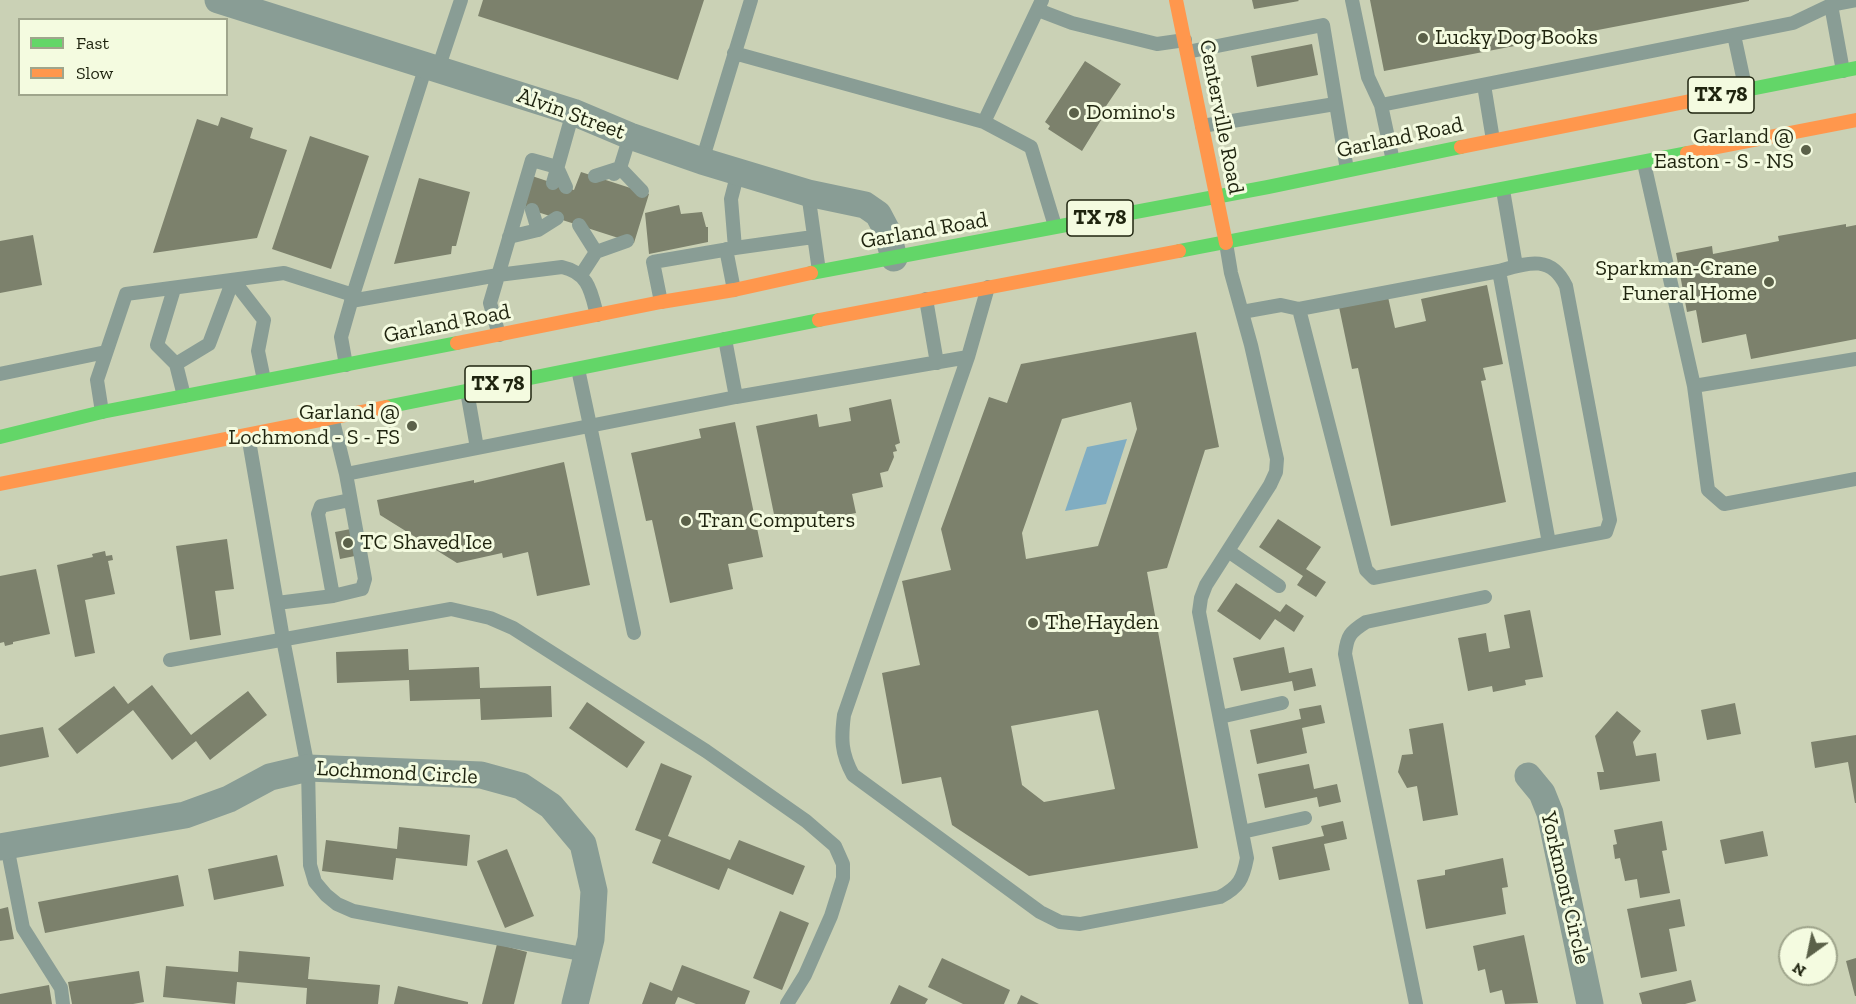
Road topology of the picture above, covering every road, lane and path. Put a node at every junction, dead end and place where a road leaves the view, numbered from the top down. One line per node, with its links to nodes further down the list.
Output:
1 (218, 0): 12 (street, Alvin Street)
2 (461, 0): 12 (lane)
3 (751, 0): 11 (lane)
4 (1176, 0): 10 (main road, Centerville Road)
5 (1352, 0): 17 (lane)
6 (1856, 0): 8 (lane)
7 (1040, 5): 10 (lane); 20 (lane)
8 (1831, 5): 9 (lane); 13 (lane)
9 (1734, 35): 14 (lane); 15 (lane)
10 (1186, 46): 16 (lane); 21 (main road, Centerville Road)
11 (734, 53): 20 (lane); 24 (lane)
12 (432, 67): 18 (street, Alvin Street); 59 (lane)
13 (1849, 70): 15 (main road, Garland Road / TX 78)
14 (1484, 85): 17 (lane); 23 (lane)
15 (1746, 91): 23 (main road, Garland Road / TX 78)
16 (1335, 104): 21 (lane); 29 (lane)
17 (1381, 105): 25 (lane)
18 (573, 112): 22 (street, Alvin Street); 27 (lane)
19 (1856, 120): 26 (main road, TX 78)
20 (984, 122): 39 (lane)
21 (1202, 126): 36 (main road, Centerville Road)
22 (630, 136): 24 (street, Alvin Street); 28 (lane)
23 (1494, 145): 25 (main road, Garland Road / TX 78)
24 (702, 161): 30 (street, Alvin Street)
25 (1393, 161): 29 (main road, Garland Road / TX 78)
26 (1644, 163): 32 (main road, TX 78); 76 (lane)
27 (557, 167): 27 (lane); 43 (lane)
28 (620, 168): 31 (lane); 33 (lane); 34 (lane)
29 (1347, 170): 36 (main road, Garland Road / TX 78)
30 (738, 172): 35 (street, Alvin Street); 47 (lane)
31 (601, 178)
32 (1502, 185): 46 (main road, TX 78); 50 (lane)
33 (626, 186)
34 (642, 191)
35 (808, 193): 44 (lane); 49 (street, Alvin Street)
36 (1216, 196): 39 (main road, Garland Road / TX 78); 46 (main road, Centerville Road)
37 (538, 212): 41 (lane)
38 (557, 218): 41 (lane)
39 (1055, 226): 49 (main road, Garland Road / TX 78)
40 (585, 227): 48 (lane)
41 (538, 230): 43 (lane)
42 (610, 236): 48 (lane)
43 (509, 237): 53 (lane)
44 (813, 237): 47 (lane); 51 (lane)
45 (627, 241): 48 (lane)
46 (1226, 243): 56 (main road, TX 78); 63 (lane)
47 (730, 248): 58 (lane); 61 (lane)
48 (596, 252): 54 (lane)
49 (895, 264): 51 (main road, Garland Road / TX 78)
50 (1516, 266): 52 (lane); 90 (lane)
51 (819, 271): 58 (main road, Garland Road / TX 78)
52 (1499, 271): 62 (lane); 90 (lane)
53 (498, 275): 54 (lane); 59 (lane); 65 (lane)
54 (581, 275): 64 (lane)
55 (233, 280): 57 (lane); 59 (lane); 71 (lane); 75 (lane)
56 (988, 287): 60 (main road, TX 78); 68 (lane)
57 (174, 289): 67 (lane); 71 (lane)
58 (734, 290): 61 (main road, Garland Road / TX 78)
59 (352, 298): 72 (lane)
60 (926, 299): 66 (main road, TX 78); 70 (lane)
61 (661, 303): 64 (main road, Garland Road / TX 78)
62 (1299, 309): 63 (lane); 90 (lane)
63 (1242, 312): 91 (lane)
64 (597, 315): 65 (main road, Garland Road / TX 78)
65 (498, 335): 72 (main road, Garland Road / TX 78)
66 (725, 339): 73 (main road, TX 78); 79 (lane)
67 (106, 352): 74 (lane); 80 (lane)
68 (968, 357): 70 (lane); 104 (lane)
69 (1856, 359): 76 (lane)
70 (937, 363): 79 (lane)
71 (176, 364): 78 (lane)
72 (346, 365): 75 (main road, Garland Road / TX 78)
73 (578, 369): 77 (main road, TX 78); 82 (lane)
74 (0, 374)
75 (264, 381): 78 (main road, Garland Road / TX 78)
76 (1694, 386): 87 (lane)
77 (467, 391): 81 (main road, TX 78); 85 (lane)
78 (184, 396): 80 (main road, Garland Road / TX 78)
79 (736, 397): 82 (lane)
80 (102, 412): 84 (main road, Garland Road / TX 78)
81 (332, 417): 83 (main road, TX 78); 86 (lane)
82 (590, 426): 85 (lane); 96 (lane)
83 (247, 430): 88 (main road, TX 78); 95 (lane)
84 (0, 437)
85 (477, 448): 86 (lane)
86 (346, 474): 89 (lane)
87 (1856, 479)
88 (0, 484)
89 (350, 500): 93 (lane); 93 (lane)
90 (1550, 543)
91 (1228, 551): 92 (lane); 100 (lane)
92 (1279, 586)
93 (333, 596): 95 (lane)
94 (1485, 597): 110 (lane)
95 (277, 603): 97 (lane)
96 (634, 633)
97 (283, 639): 98 (lane); 101 (lane); 109 (lane)
98 (170, 660)
99 (1282, 703): 100 (lane)
100 (1220, 717): 104 (lane)
101 (308, 768): 105 (street, Lochmond Circle); 106 (lane); 106 (street, Lochmond Circle)
102 (1528, 776): 111 (street, Yorkmont Circle)
103 (1305, 818): 104 (lane)
104 (1242, 832)
105 (4, 847): 107 (lane)
106 (587, 955): 108 (street, Lochmond Circle)
107 (63, 1004)
108 (575, 1004)
109 (787, 1004)
110 (1416, 1004)
111 (1590, 1004)

